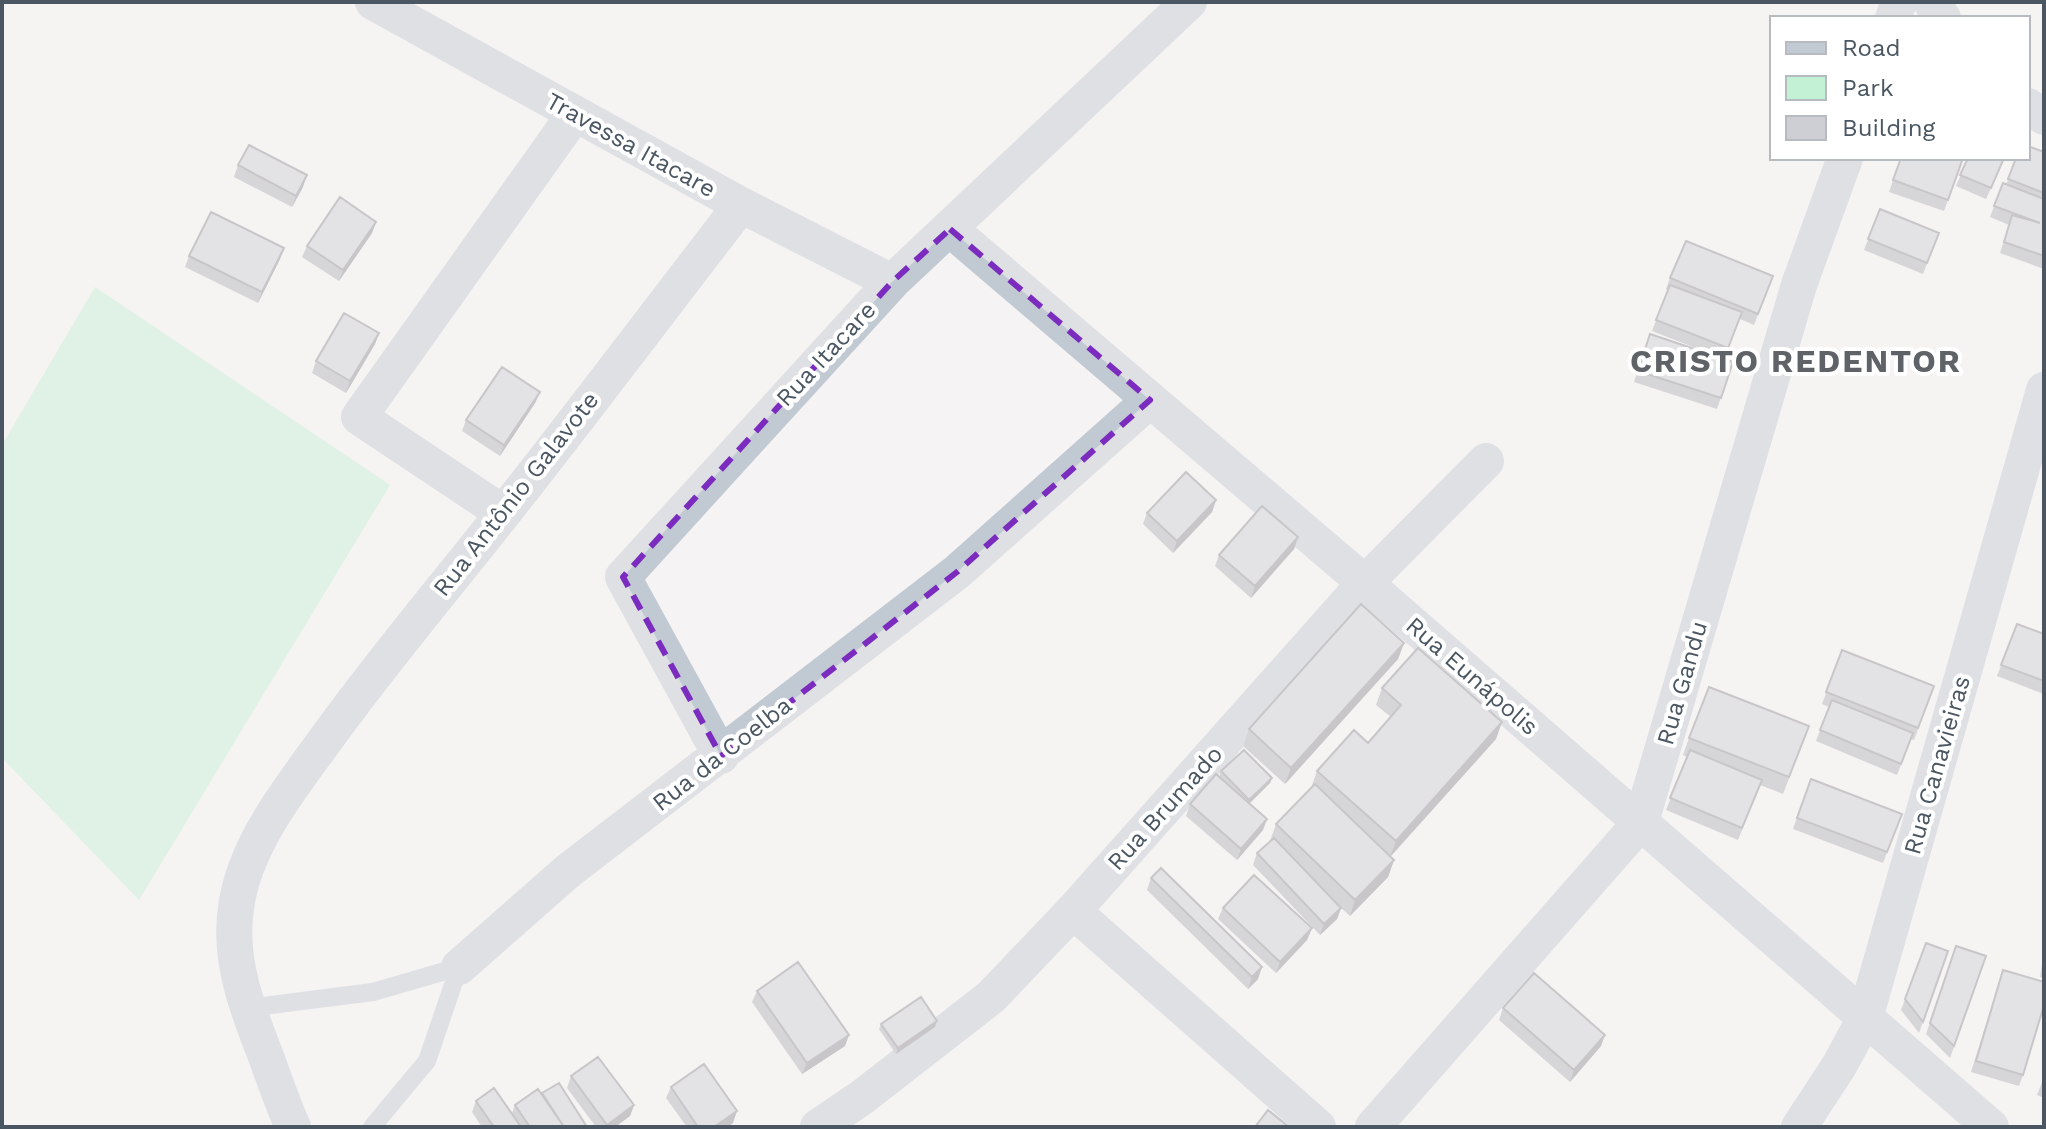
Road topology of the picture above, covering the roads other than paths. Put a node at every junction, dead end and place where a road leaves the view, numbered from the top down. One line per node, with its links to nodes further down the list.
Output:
1 (373, 2): 3 (street, Travessa Itacare)
2 (1189, 2): 6 (street, Rua Itacare)
3 (574, 115): 5 (street, Travessa Itacare); 11 (street)
4 (1844, 160): 14 (street, Rua Gandu)
5 (741, 205): 7 (street, Travessa Itacare); 11 (street, Rua Antônio Galavote)
6 (950, 229): 7 (street, Rua Itacare); 9 (street, Rua Eunápolis)
7 (892, 282): 13 (street, Rua Itacare)
8 (2044, 390): 18 (street, Rua Canavieiras)
9 (1150, 400): 12 (street, Rua Eunápolis); 13 (street, Rua da Coelba)
10 (1486, 461): 12 (street, Rua Brumado)
11 (503, 513): 17 (street, Rua Antônio Galavote)
12 (1365, 583): 14 (street, Rua Eunápolis); 15 (street, Rua Brumado)
13 (721, 756): 16 (street, Rua da Coelba)
14 (1641, 822): 18 (street, Rua Eunápolis); 23 (street, Rua Gandu)
15 (1073, 911): 21 (street, Rua Brumado); 22 (street)
16 (459, 967): 17 (lane, Rua da Coelba); 20 (lane)
17 (247, 1008): 19 (street, Rua Antônio Galavote)
18 (1865, 1018): 24 (street, Rua Canavieiras); 25 (street, Rua Eunápolis)
19 (293, 1127)
20 (372, 1127)
21 (818, 1127)
22 (1318, 1127)
23 (1373, 1127)
24 (1799, 1127)
25 (1991, 1127)

